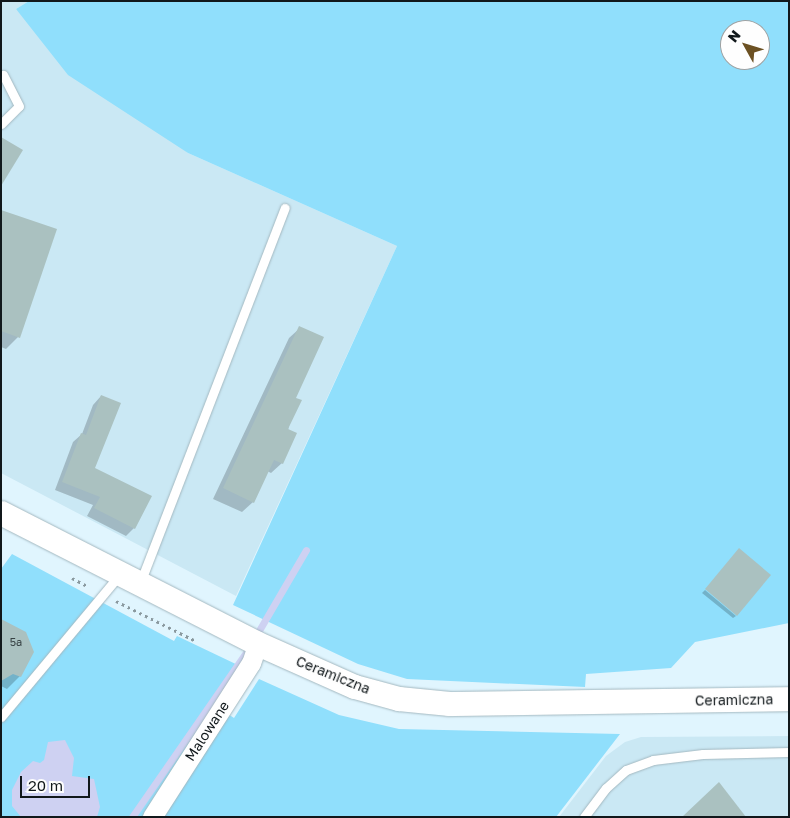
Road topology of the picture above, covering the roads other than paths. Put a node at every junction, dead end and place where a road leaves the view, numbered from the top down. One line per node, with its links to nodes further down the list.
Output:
1 (3, 76): 2 (lane)
2 (1, 124)
3 (285, 208): 5 (lane)
4 (1, 513): 5 (street, Ceramiczna)
5 (130, 578): 6 (street, Ceramiczna); 8 (lane)
6 (253, 641): 7 (street, Ceramiczna); 10 (street, Malowane)
7 (789, 699)
8 (1, 717)
9 (789, 752): 11 (lane)
10 (152, 817)
11 (584, 817)

